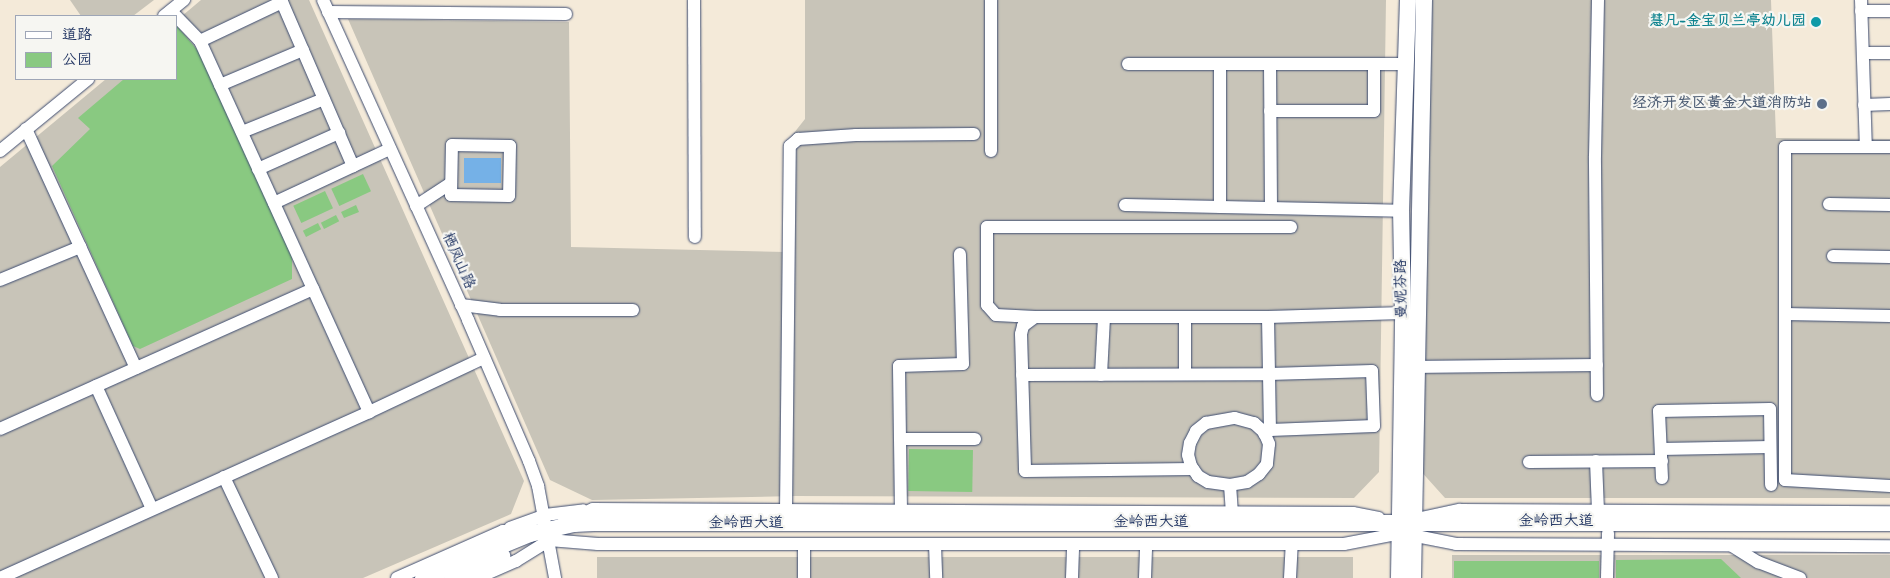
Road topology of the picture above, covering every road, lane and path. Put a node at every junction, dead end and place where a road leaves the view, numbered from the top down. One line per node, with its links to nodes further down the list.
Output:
1 (184, 0): 11 (street)
2 (503, 0): 12 (street)
3 (694, 0): 51 (street)
4 (991, 0): 38 (street)
5 (1408, 0): 23 (main road, 曼妮芬路)
6 (1424, 0): 69 (main road, 曼妮芬路)
7 (1598, 0): 68 (street)
8 (326, 6): 12 (street); 36 (street, 栖凤山路)
9 (1861, 6): 10 (street); 17 (street)
10 (1890, 11)
11 (168, 14)
12 (502, 14): 13 (street)
13 (566, 14)
14 (178, 22): 15 (street)
15 (200, 41): 16 (street); 25 (street)
16 (303, 50): 25 (street); 26 (street)
17 (1863, 53): 18 (street); 28 (street)
18 (1890, 53)
19 (1128, 64): 20 (street)
20 (1220, 64): 21 (street); 47 (street)
21 (1270, 64): 22 (street); 29 (street)
22 (1374, 64): 23 (street); 29 (street)
23 (1406, 64): 49 (main road, 曼妮芬路)
24 (87, 80): 30 (street)
25 (220, 85): 31 (street)
26 (324, 99): 31 (street); 32 (street)
27 (1890, 104): 28 (street)
28 (1864, 105): 34 (street)
29 (1270, 111): 48 (street)
30 (26, 129): 37 (street); 52 (street)
31 (242, 132): 40 (street)
32 (339, 133): 39 (street); 40 (street)
33 (974, 134): 93 (street)
34 (1866, 147): 35 (street); 61 (street)
35 (1890, 147)
36 (390, 149): 39 (street); 45 (street, 栖凤山路)
37 (0, 150)
38 (991, 150)
39 (353, 166): 42 (street)
40 (258, 169): 42 (street)
41 (451, 184): 41 (street); 45 (street)
42 (274, 203): 57 (street)
43 (1830, 204): 44 (street)
44 (1890, 205)
45 (416, 206): 58 (street, 栖凤山路)
46 (1125, 206): 47 (street)
47 (1220, 207): 48 (street)
48 (1270, 208): 49 (street)
49 (1401, 211): 60 (main road, 曼妮芬路)
50 (1291, 227): 63 (street)
51 (695, 237)
52 (80, 247): 56 (street); 70 (street)
53 (960, 254): 80 (street)
54 (1833, 256): 55 (street)
55 (1890, 257)
56 (0, 280)
57 (313, 289): 70 (street); 77 (street)
58 (460, 305): 59 (street); 67 (street, 栖凤山路)
59 (633, 310)
60 (1403, 313): 64 (street); 69 (main road, 曼妮芬路)
61 (1785, 314): 62 (street); 91 (street)
62 (1890, 316)
63 (1035, 317): 65 (street); 71 (street)
64 (1268, 317): 66 (street); 73 (street)
65 (1104, 318): 66 (street); 74 (street)
66 (1185, 318): 72 (street)
67 (484, 358): 77 (street); 100 (street, 栖凤山路)
68 (1597, 365): 69 (street); 76 (street)
69 (1410, 367): 99 (main road, 曼妮芬路)
70 (136, 368): 75 (street)
71 (1022, 374): 74 (street); 86 (street)
72 (1185, 374): 73 (street); 74 (street)
73 (1269, 374): 79 (street); 79 (street)
74 (1101, 375)
75 (96, 386): 78 (street); 92 (street)
76 (1597, 395)
77 (369, 412): 87 (street)
78 (0, 429)
79 (1267, 432): 86 (street); 90 (street)
80 (900, 440): 81 (street); 95 (street)
81 (975, 440)
82 (1770, 447): 83 (street); 83 (street); 89 (street)
83 (1661, 455): 85 (street); 88 (street)
84 (1529, 462): 85 (street)
85 (1596, 462): 94 (street)
86 (1193, 469): 90 (street)
87 (224, 477): 92 (street); 111 (street)
88 (1662, 478)
89 (1771, 485)
90 (1230, 486): 96 (street)
91 (1890, 486)
92 (152, 510): 110 (street)
93 (786, 510): 95 (street); 100 (street)
94 (1598, 510): 97 (street); 99 (street)
95 (901, 511): 96 (street)
96 (1232, 512): 99 (street)
97 (1890, 512)
98 (1890, 524): 99 (main road, 金岭西大道)
99 (1409, 528): 100 (main road, 金岭西大道); 102 (main road, 金岭西大道); 102 (street); 107 (street); 122 (main road, 曼妮芬路); 123 (main road, 曼妮芬路)
100 (548, 534): 103 (street); 112 (street); 113 (main road, 金岭西大道); 114 (main road, 金岭西大道); 115 (street); 116 (street, 栖凤山路)
101 (1890, 534): 102 (main road, 金岭西大道)
102 (1608, 539): 108 (street); 124 (street)
103 (804, 544): 104 (street); 117 (street)
104 (935, 544): 105 (street); 118 (street)
105 (1073, 544): 106 (street); 119 (street)
106 (1146, 544): 107 (street); 120 (street)
107 (1292, 544): 121 (street)
108 (1732, 546): 109 (street); 125 (street)
109 (1890, 546)
110 (0, 578)
111 (272, 578)
112 (397, 578)
113 (423, 578)
114 (452, 578)
115 (477, 578)
116 (555, 578)
117 (804, 578)
118 (936, 578)
119 (1072, 578)
120 (1145, 578)
121 (1290, 578)
122 (1399, 578)
123 (1413, 578)
124 (1607, 578)
125 (1800, 578)

